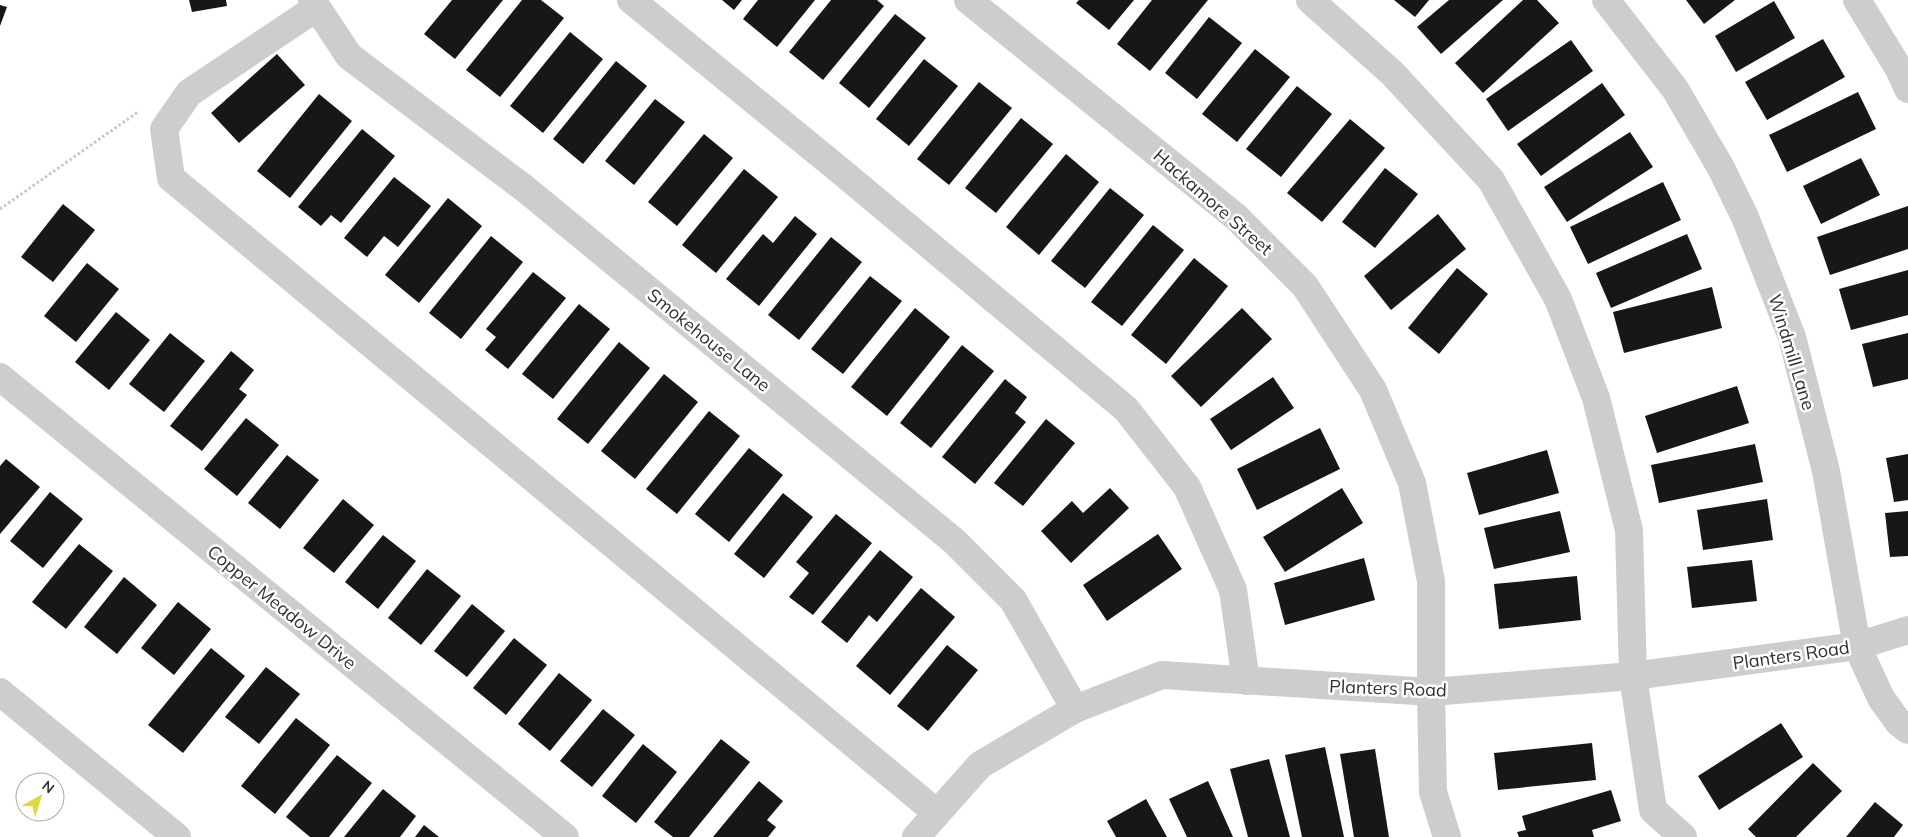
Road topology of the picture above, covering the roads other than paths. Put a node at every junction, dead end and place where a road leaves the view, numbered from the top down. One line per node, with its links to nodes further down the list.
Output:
1 (631, 0): 12 (street)
2 (968, 0): 14 (street, Hackamore Street)
3 (1310, 0): 11 (street)
4 (1606, 0): 10 (street, Windmill Lane)
5 (1857, 0): 7 (street)
6 (314, 4): 15 (street, Smokehouse Lane); 17 (street)
7 (1908, 90)
8 (0, 377): 19 (street, Copper Meadow Drive)
9 (1908, 630): 10 (street, Planters Road)
10 (1857, 646): 11 (street, Planters Road); 16 (street, Windmill Lane)
11 (1633, 676): 14 (street, Planters Road); 21 (street)
12 (1246, 681): 14 (street, Planters Road); 15 (street, Planters Road)
13 (0, 692): 18 (street)
14 (1431, 692): 20 (street, Hackamore Street)
15 (1075, 709): 17 (street, Planters Road)
16 (1908, 730)
17 (927, 829)
18 (177, 837)
19 (564, 837)
20 (1447, 837)
21 (1683, 837)

